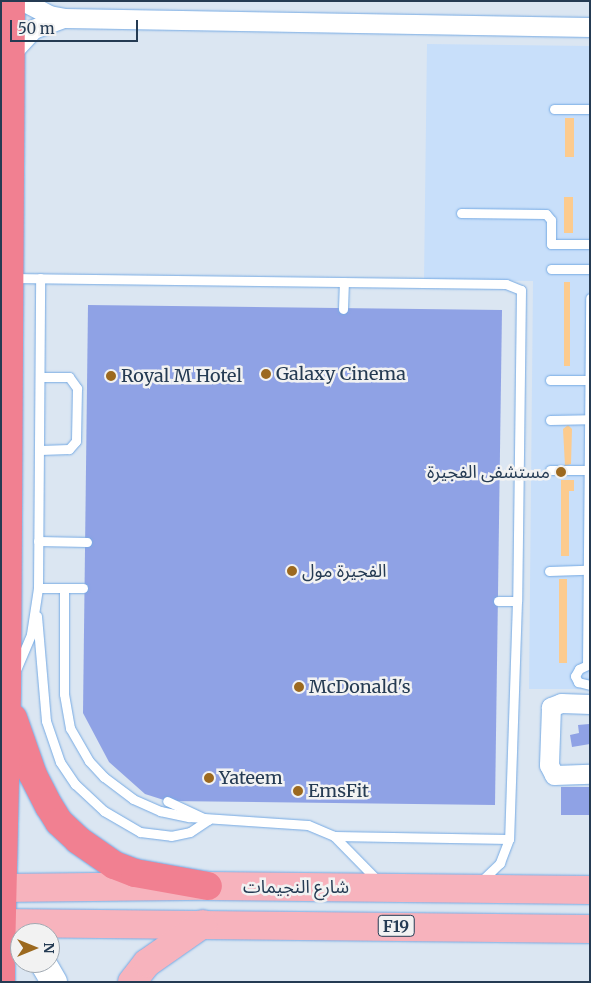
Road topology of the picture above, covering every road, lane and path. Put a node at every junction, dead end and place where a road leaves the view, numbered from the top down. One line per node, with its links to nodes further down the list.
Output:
1 (11, 1): 5 (highway)
2 (23, 1): 3 (street)
3 (64, 18): 4 (street); 5 (street)
4 (590, 27)
5 (10, 54): 12 (highway)
6 (554, 109): 7 (lane)
7 (590, 109)
8 (461, 212): 9 (lane)
9 (590, 244)
10 (551, 269): 11 (lane)
11 (590, 269)
12 (8, 278): 13 (lane); 37 (highway)
13 (40, 278): 14 (lane); 17 (lane)
14 (344, 282): 16 (lane); 33 (lane)
15 (590, 298): 19 (lane)
16 (343, 309)
17 (40, 377): 22 (lane); 22 (lane)
18 (550, 380): 19 (lane)
19 (589, 380): 20 (lane)
20 (589, 419): 21 (lane); 24 (lane)
21 (550, 420)
22 (40, 450): 25 (lane)
23 (550, 470): 24 (lane)
24 (589, 470): 27 (lane)
25 (38, 541): 26 (lane); 29 (lane)
26 (87, 542)
27 (588, 570): 28 (lane); 35 (lane)
28 (549, 571)
29 (38, 588): 30 (lane); 34 (lane)
30 (64, 588): 31 (lane); 41 (lane)
31 (84, 588)
32 (498, 601): 33 (lane)
33 (517, 601): 44 (lane)
34 (36, 613): 37 (lane); 41 (lane)
35 (588, 664): 36 (lane)
36 (590, 686)
37 (6, 690): 42 (highway); 45 (highway)
38 (590, 704): 39 (street)
39 (590, 774)
40 (167, 801): 41 (lane)
41 (208, 820): 43 (lane)
42 (3, 827): 47 (highway)
43 (334, 836): 44 (lane); 46 (lane)
44 (509, 839): 48 (lane)
45 (208, 886): 46 (main road, شارع النجيمات / F19); 47 (main road, شارع النجيمات / F19)
46 (384, 887): 48 (main road, شارع النجيمات / F19)
47 (2, 888): 50 (highway)
48 (473, 888): 49 (main road, شارع النجيمات / F19)
49 (590, 890)
50 (12, 923)
51 (203, 924): 52 (main road, F19); 53 (main road, F19); 60 (main road)
52 (60, 926)
53 (590, 929)
54 (10, 934): 55 (highway)
55 (1, 956)
56 (1, 961): 59 (street)
57 (1, 966): 58 (highway)
58 (1, 981)
59 (13, 982)
60 (132, 982)

